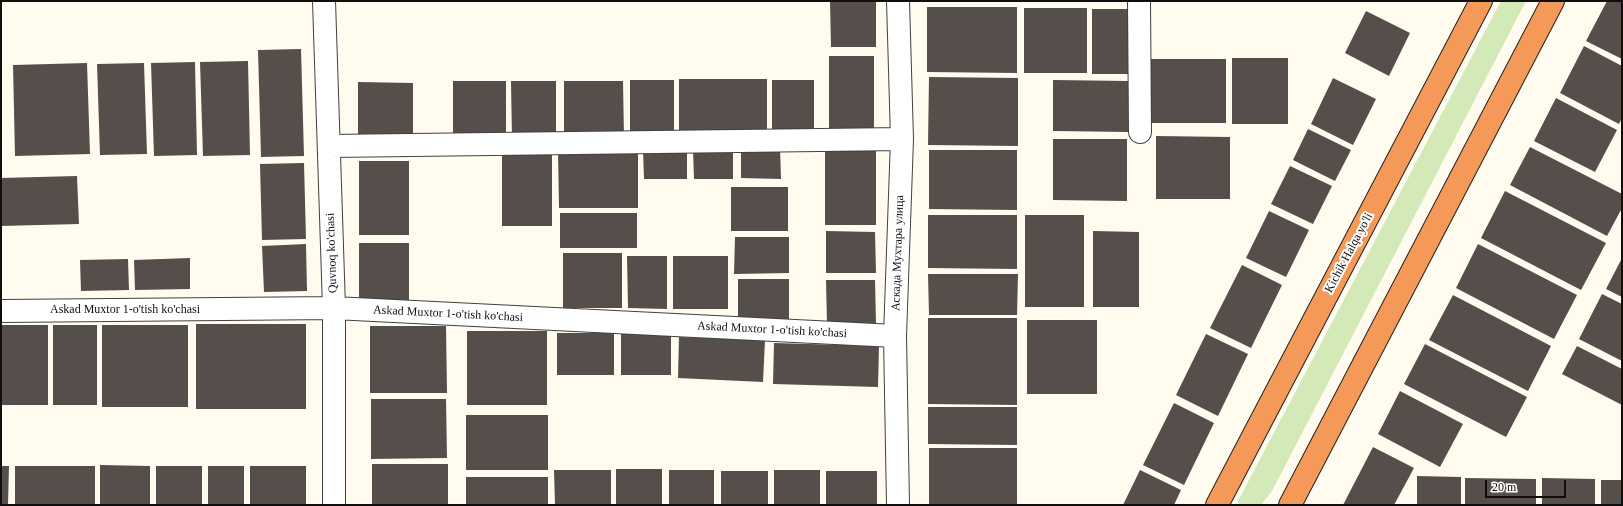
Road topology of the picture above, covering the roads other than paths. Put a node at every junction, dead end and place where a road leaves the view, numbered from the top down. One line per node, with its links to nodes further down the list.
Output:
1 (324, 1): 8 (street, Quvnoq ko'chasi)
2 (898, 1): 7 (street, Аскада Мухтара улица)
3 (1139, 1): 6 (street)
4 (1481, 1): 14 (highway, Kichik Halqa yo'li)
5 (1553, 1): 15 (highway)
6 (1140, 132)
7 (902, 139): 8 (street); 11 (street, Аскада Мухтара улица)
8 (329, 146): 9 (street, Quvnoq ko'chasi)
9 (334, 308): 10 (street, Askad Muxtor 1-o'tish ko'chasi); 11 (street, Askad Muxtor 1-o'tish ko'chasi); 12 (street, Quvnoq ko'chasi)
10 (1, 311)
11 (895, 336): 13 (street, Аскада Мухтара улица)
12 (334, 505)
13 (898, 505)
14 (1217, 505)
15 (1290, 505)

